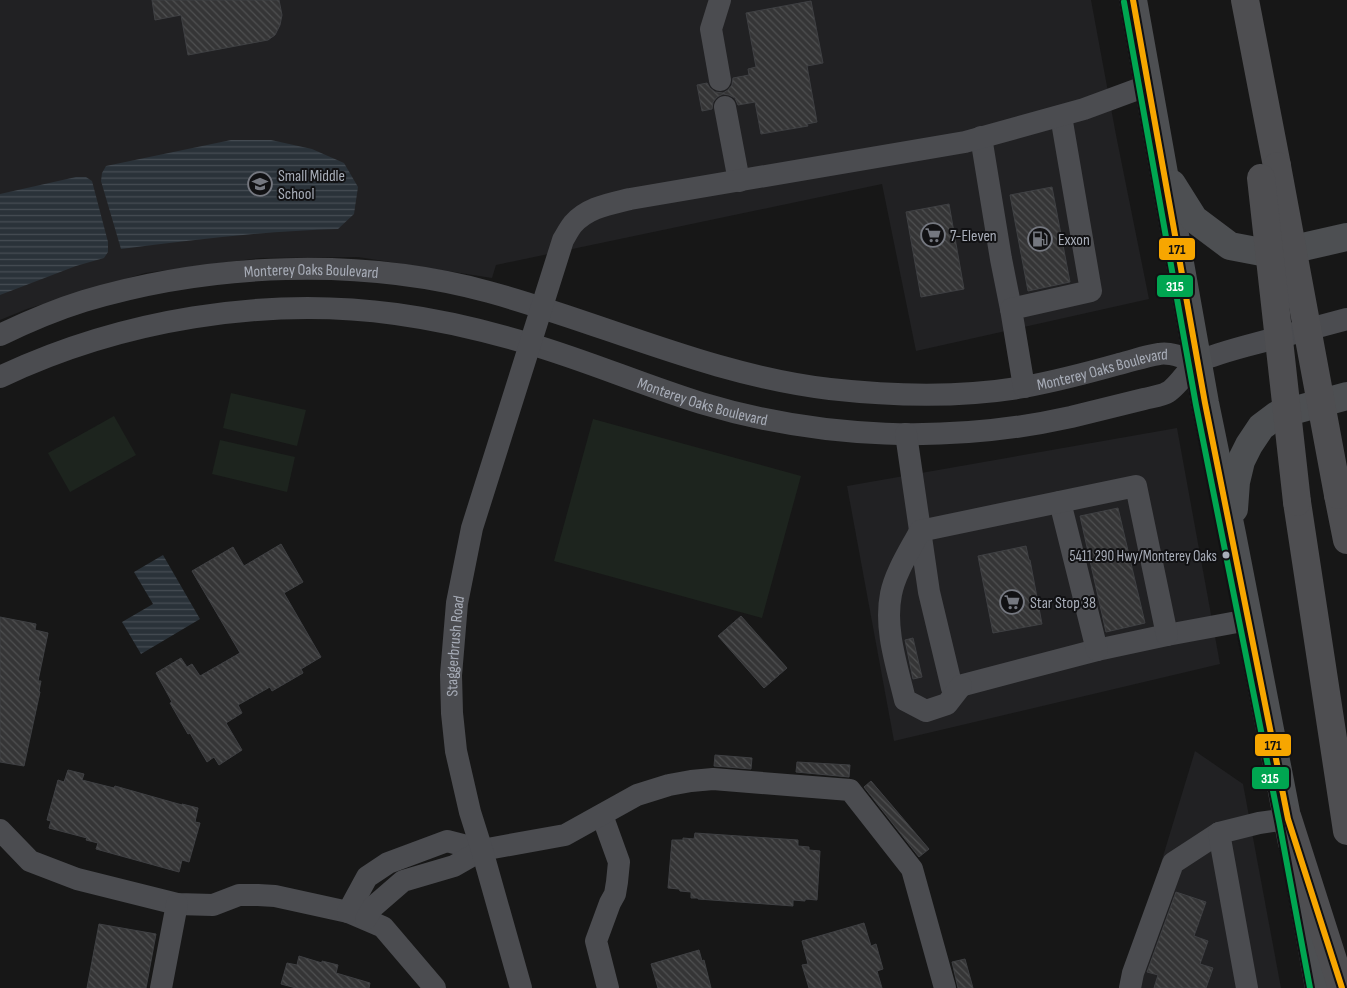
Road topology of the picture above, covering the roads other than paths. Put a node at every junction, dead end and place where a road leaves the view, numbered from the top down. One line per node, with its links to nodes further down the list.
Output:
1 (720, 0): 4 (street)
2 (1133, 0): 5 (main road)
3 (1245, 0): 10 (highway)
4 (720, 80)
5 (1149, 85): 7 (street, Staggerbrush Road); 9 (main road)
6 (725, 107): 11 (street)
7 (1060, 116): 8 (street, Staggerbrush Road); 14 (street)
8 (981, 137): 11 (street, Staggerbrush Road); 14 (street)
9 (1164, 172): 12 (main road); 18 (main road)
10 (1269, 172): 26 (highway, bridge); 34 (highway, bridge)
11 (739, 181): 13 (street, Staggerbrush Road)
12 (1347, 237)
13 (542, 308): 16 (street, Monterey Oaks Boulevard); 17 (street, Staggerbrush Road); 20 (street, Monterey Oaks Boulevard)
14 (1011, 309): 20 (street)
15 (1347, 319): 18 (street)
16 (0, 334)
17 (530, 344): 19 (street, Monterey Oaks Boulevard); 22 (street, Monterey Oaks Boulevard); 36 (street, Staggerbrush Road)
18 (1197, 360): 20 (street, Monterey Oaks Boulevard); 22 (street, Monterey Oaks Boulevard); 25 (main road)
19 (0, 377)
20 (1024, 387)
21 (1347, 396): 25 (main road)
22 (906, 434): 24 (street)
23 (1060, 502): 24 (street); 28 (street); 29 (street)
24 (920, 531): 30 (street); 30 (street)
25 (1232, 534): 27 (main road)
26 (1347, 540)
27 (1248, 620): 28 (street); 32 (main road)
28 (1167, 635): 29 (street)
29 (1097, 650): 30 (street)
30 (961, 686)
31 (602, 815): 36 (street); 42 (street); 43 (street)
32 (1288, 819): 35 (street); 46 (main road); 47 (highway)
33 (0, 830): 37 (street)
34 (1347, 831)
35 (1219, 833): 44 (street); 45 (street)
36 (482, 850): 38 (street); 41 (street, Staggerbrush Road)
37 (177, 904): 38 (street); 39 (street)
38 (357, 915): 40 (street)
39 (161, 988)
40 (435, 988)
41 (521, 988)
42 (608, 988)
43 (945, 988)
44 (1130, 988)
45 (1247, 988)
46 (1319, 988)
47 (1342, 988)

